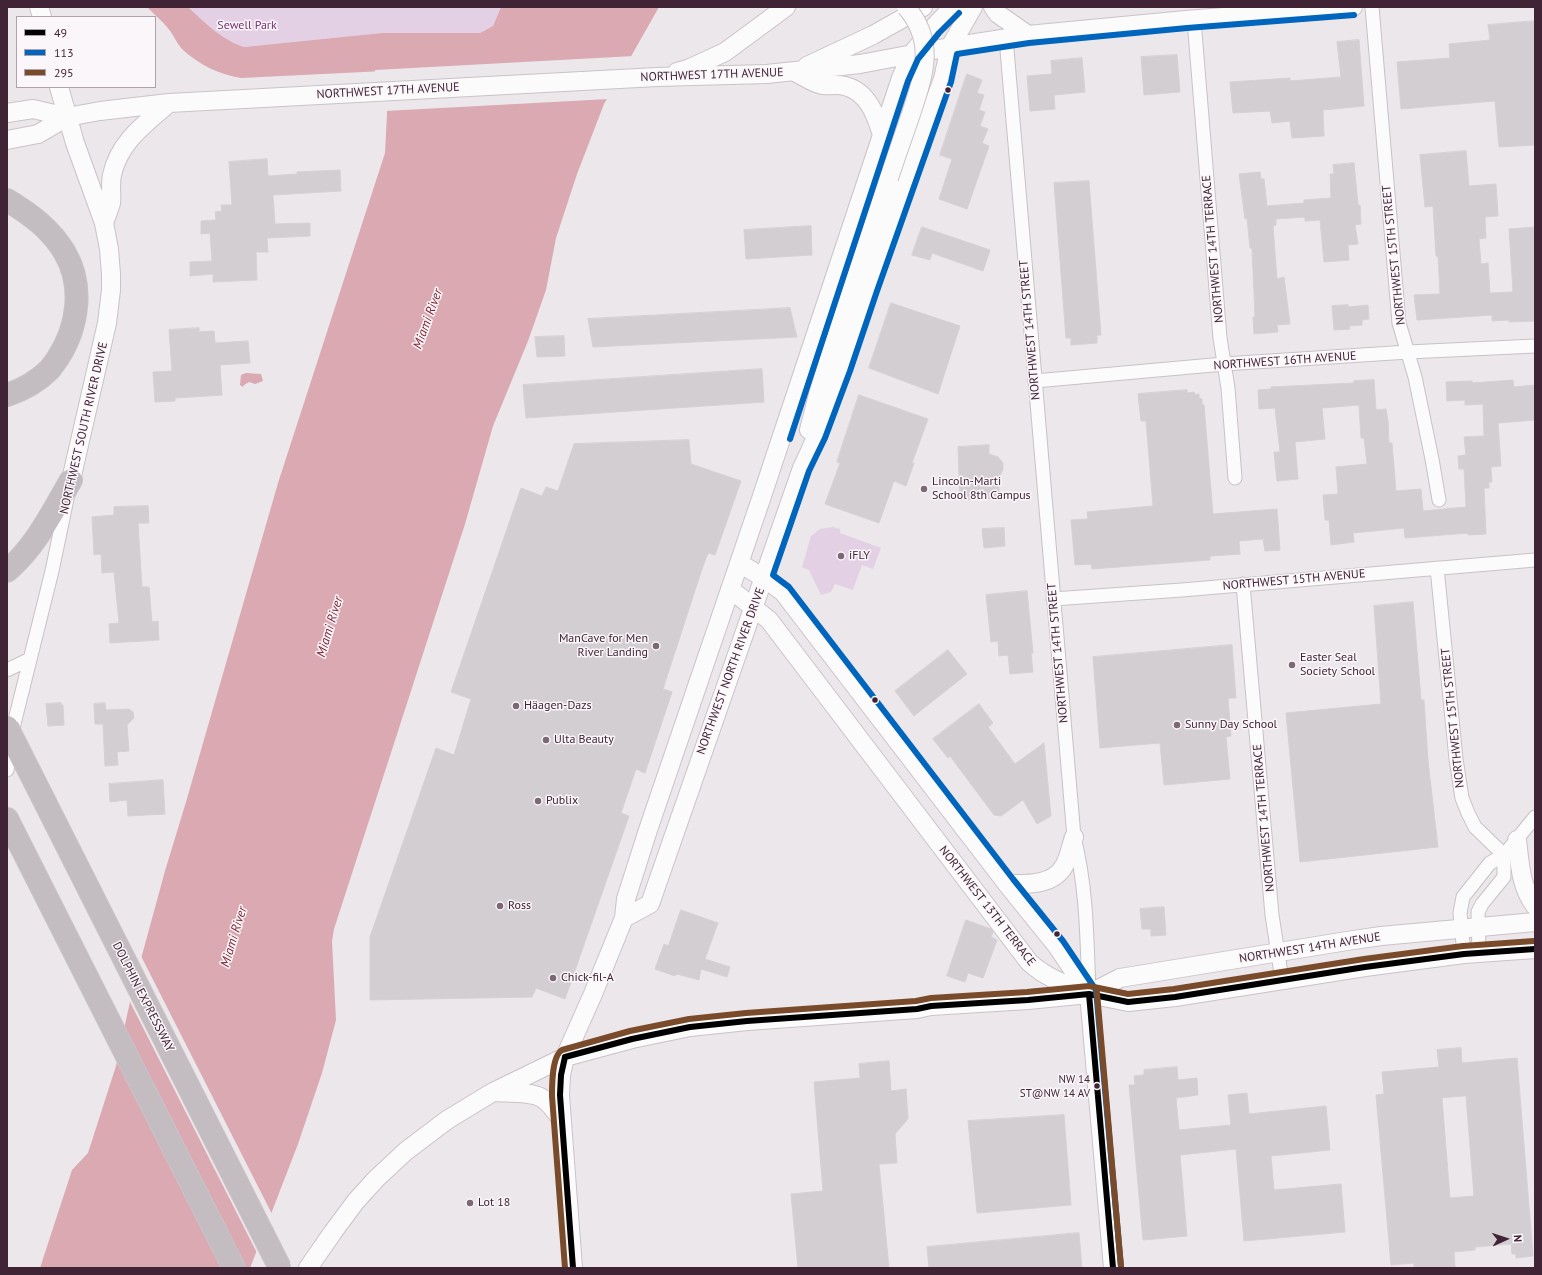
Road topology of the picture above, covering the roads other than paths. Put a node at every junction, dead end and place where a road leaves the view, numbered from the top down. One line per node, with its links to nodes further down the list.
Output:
1 (786, 7): 15 (main road)
2 (906, 7): 29 (main road, bridge)
3 (923, 7): 14 (main road)
4 (953, 7): 13 (main road)
5 (973, 7): 12 (main road, NORTHWEST NORTH RIVER DRIVE)
6 (993, 7): 10 (main road)
7 (1354, 7): 9 (main road, NORTHWEST 17TH AVENUE)
8 (1372, 7): 25 (street, NORTHWEST 15TH STREET)
9 (1194, 20): 10 (main road, NORTHWEST 17TH AVENUE); 26 (street, NORTHWEST 14TH TERRACE)
10 (1028, 35): 11 (main road, NORTHWEST 17TH AVENUE)
11 (1006, 38): 12 (main road, NORTHWEST 17TH AVENUE); 27 (street, NORTHWEST 14TH STREET)
12 (950, 47): 13 (main road, NORTHWEST 17TH AVENUE); 29 (main road, NORTHWEST NORTH RIVER DRIVE)
13 (910, 55): 14 (main road, NORTHWEST 17TH AVENUE); 20 (main road)
14 (794, 72): 15 (main road, NORTHWEST 17TH AVENUE); 20 (main road)
15 (657, 77): 17 (main road, NORTHWEST 17TH AVENUE)
16 (59, 88): 19 (main road, NORTHWEST SOUTH RIVER DRIVE)
17 (169, 103): 19 (main road, NORTHWEST 17TH AVENUE); 23 (main road)
18 (7, 113): 19 (main road, NORTHWEST 17TH AVENUE)
19 (67, 117): 21 (main road, NORTHWEST 17TH AVENUE); 23 (main road, NORTHWEST SOUTH RIVER DRIVE)
20 (882, 135): 34 (main road)
21 (7, 140)
22 (7, 200): 28 (highway)
23 (104, 223): 31 (main road, NORTHWEST SOUTH RIVER DRIVE)
24 (1535, 346): 25 (street, NORTHWEST 16TH AVENUE)
25 (1408, 352): 26 (street, NORTHWEST 16TH AVENUE); 32 (street, NORTHWEST 15TH STREET)
26 (1224, 364): 27 (street, NORTHWEST 16TH AVENUE); 30 (street, NORTHWEST 14TH TERRACE)
27 (1035, 381): 40 (street, NORTHWEST 14TH STREET)
28 (7, 395)
29 (802, 468): 37 (main road, NORTHWEST NORTH RIVER DRIVE)
30 (1235, 478)
31 (71, 480): 36 (highway); 42 (street, NORTHWEST SOUTH RIVER DRIVE)
32 (1439, 500)
33 (1535, 560): 35 (street, NORTHWEST 15TH AVENUE)
34 (739, 563): 37 (main road); 39 (main road)
35 (1437, 568): 38 (street, NORTHWEST 15TH AVENUE); 50 (street, NORTHWEST 15TH STREET)
36 (7, 572)
37 (764, 578): 41 (main road, NORTHWEST NORTH RIVER DRIVE); 51 (main road)
38 (1243, 584): 40 (street, NORTHWEST 15TH AVENUE); 57 (street, NORTHWEST 14TH TERRACE)
39 (730, 589): 41 (main road, NORTHWEST 13TH TERRACE); 53 (main road)
40 (1053, 599): 48 (street, NORTHWEST 14TH STREET)
41 (752, 607): 53 (main road, NORTHWEST NORTH RIVER DRIVE); 60 (main road, NORTHWEST 13TH TERRACE)
42 (30, 659): 43 (street); 45 (street, NORTHWEST SOUTH RIVER DRIVE)
43 (7, 670)
44 (7, 727): 65 (highway, DOLPHIN EXPRESSWAY, bridge)
45 (7, 770)
46 (1535, 817): 49 (street)
47 (7, 819): 64 (highway)
48 (1074, 836): 51 (main road); 60 (street, NORTHWEST 14TH STREET)
49 (1517, 840): 50 (street); 52 (main road)
50 (1504, 854): 55 (street); 55 (street)
51 (1007, 884): 60 (main road)
52 (1535, 906)
53 (624, 918): 61 (main road)
54 (1535, 922): 55 (main road, NORTHWEST 14TH AVENUE)
55 (1470, 928): 57 (main road, NORTHWEST 14TH AVENUE); 58 (street)
56 (1535, 949): 58 (main road, NORTHWEST 14TH AVENUE)
57 (1278, 953): 59 (street, NORTHWEST 14TH TERRACE); 60 (main road, NORTHWEST 14TH AVENUE)
58 (1472, 954): 59 (main road, NORTHWEST 14TH AVENUE)
59 (1282, 980): 60 (main road, NORTHWEST 14TH AVENUE)
60 (1089, 994): 61 (main road, NORTHWEST 14TH AVENUE); 68 (main road, NORTHWEST 14TH STREET)
61 (565, 1057): 62 (main road); 63 (main road)
62 (493, 1092): 63 (main road); 66 (main road)
63 (562, 1119): 67 (main road)
64 (234, 1268)
65 (280, 1268)
66 (308, 1268)
67 (573, 1268)
68 (1113, 1268)

